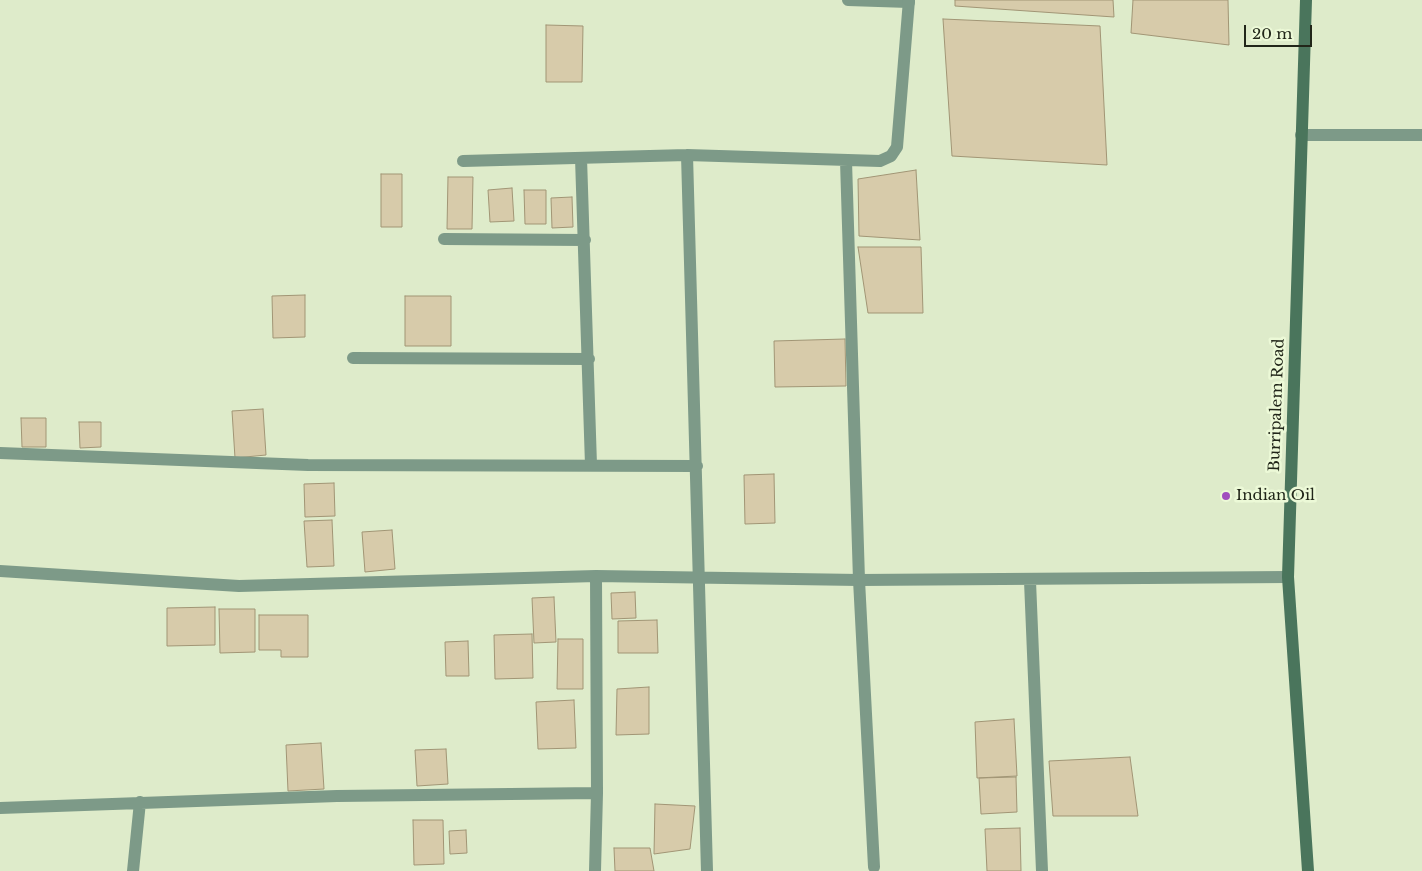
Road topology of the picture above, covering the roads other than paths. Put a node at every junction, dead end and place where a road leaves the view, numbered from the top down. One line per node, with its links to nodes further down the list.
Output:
1 (848, 0): 3 (street)
2 (1306, 0): 4 (main road, Burripalem Road)
3 (909, 1): 9 (street)
4 (1300, 135): 5 (street); 19 (main road, Burripalem Road)
5 (1422, 135)
6 (687, 155): 7 (street); 9 (street); 16 (street)
7 (581, 158): 8 (street); 11 (street)
8 (463, 161)
9 (846, 161): 21 (street)
10 (444, 239): 11 (street)
11 (585, 240): 13 (street)
12 (353, 358): 13 (street)
13 (590, 359): 15 (street)
14 (0, 453): 15 (street)
15 (591, 465): 16 (street)
16 (697, 466): 20 (street)
17 (0, 571): 18 (street)
18 (596, 576): 20 (street); 23 (street)
19 (1288, 577): 22 (street); 31 (main road, Burripalem Road)
20 (700, 578): 21 (street); 29 (street)
21 (859, 580): 22 (street); 26 (street)
22 (1030, 581): 30 (street)
23 (597, 793): 24 (street); 28 (street)
24 (140, 802): 25 (street); 27 (street)
25 (0, 808)
26 (874, 867)
27 (133, 871)
28 (595, 871)
29 (707, 871)
30 (1042, 871)
31 (1308, 871)

